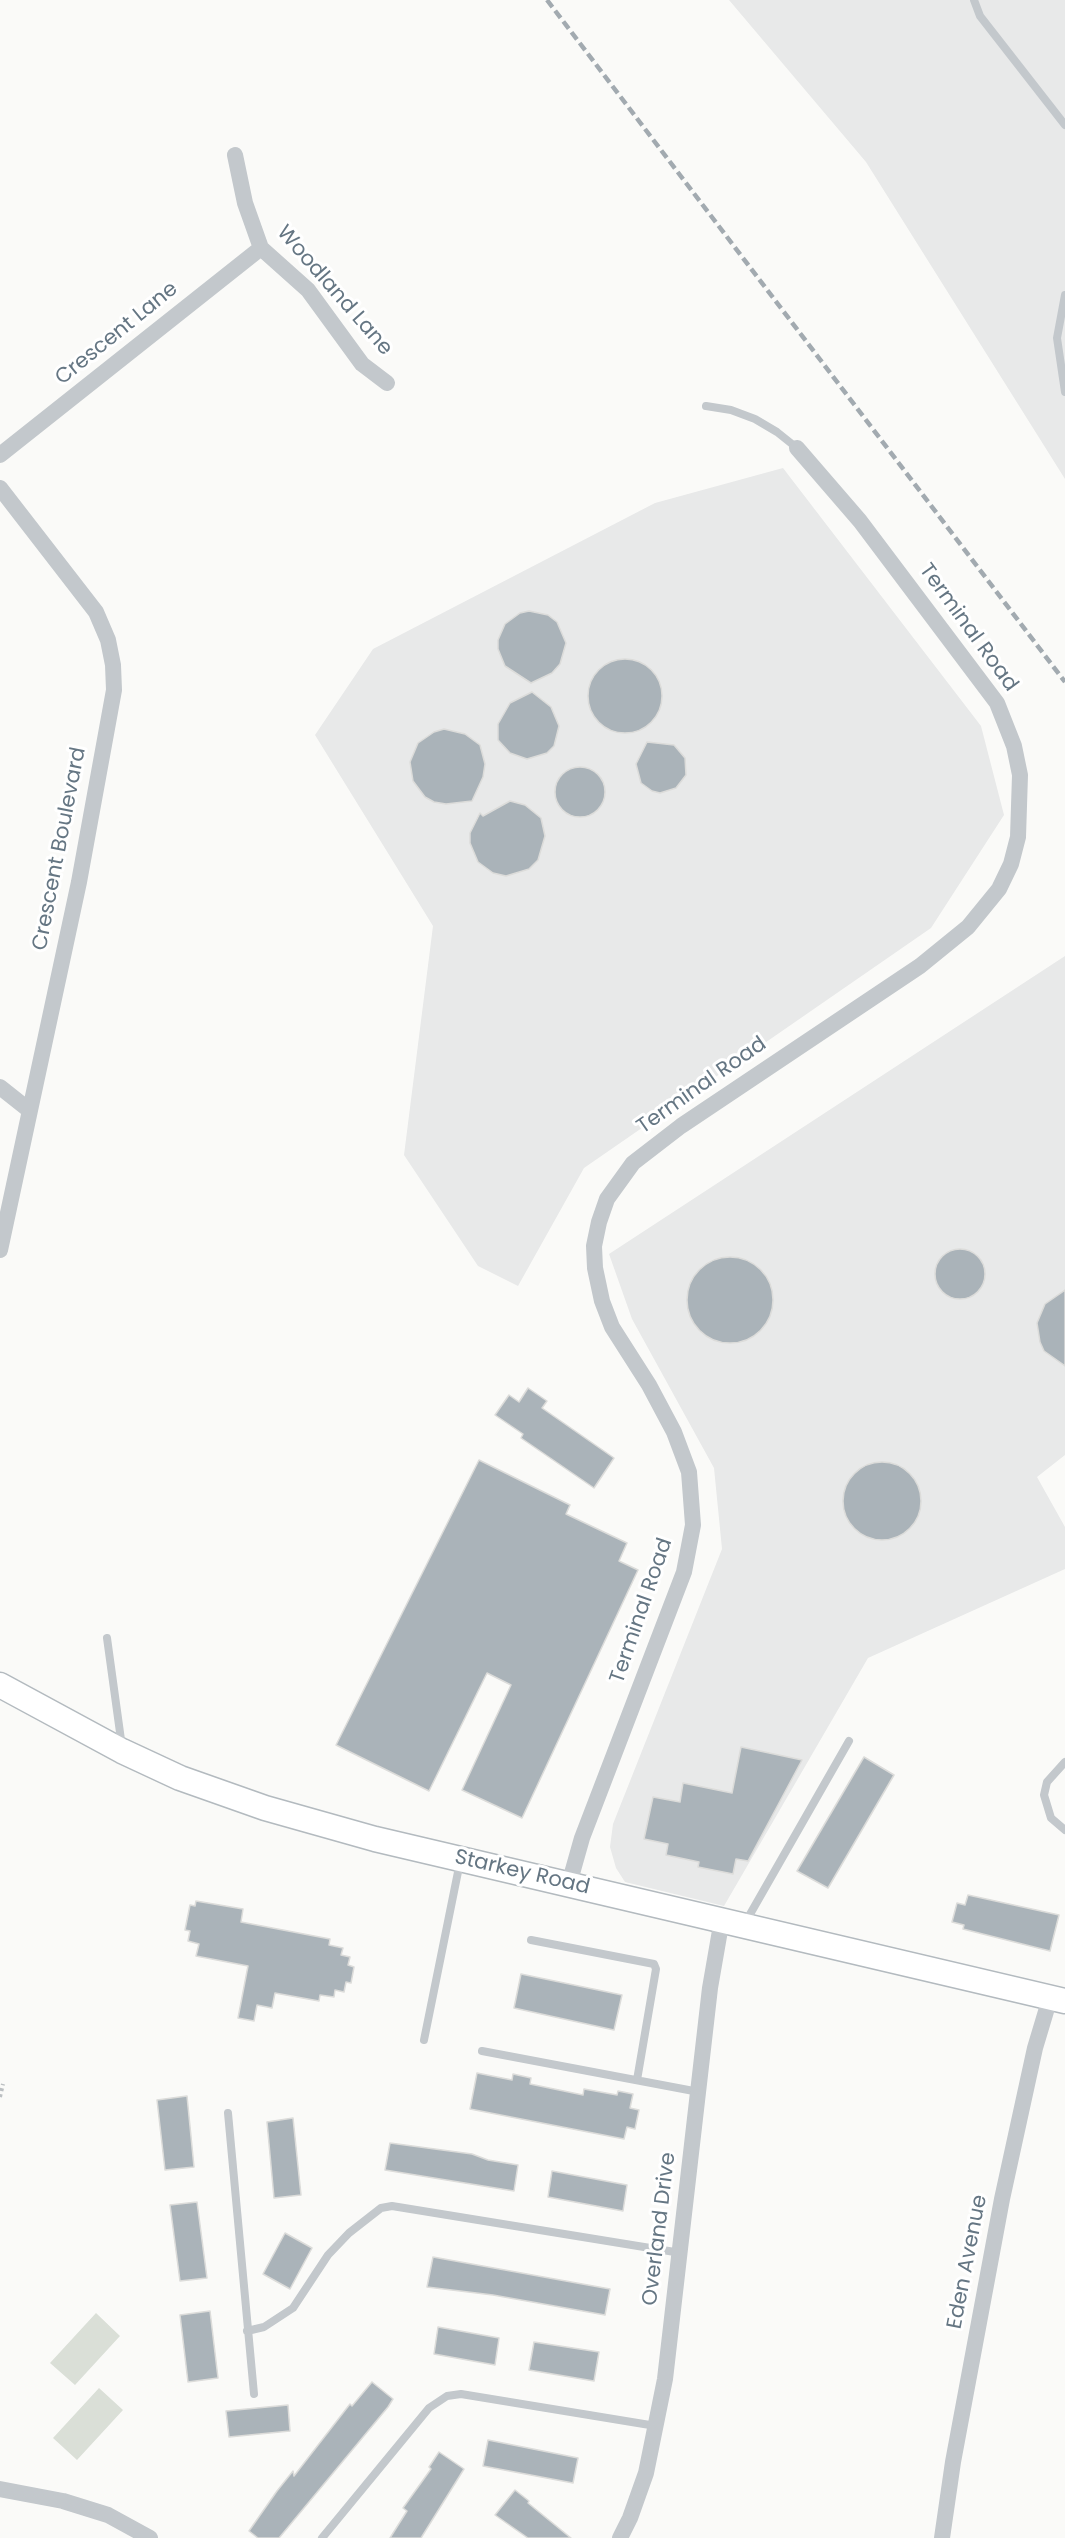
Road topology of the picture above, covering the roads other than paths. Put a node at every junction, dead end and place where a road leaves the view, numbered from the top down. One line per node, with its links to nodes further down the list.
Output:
1 (974, 0): 2 (lane)
2 (1065, 125)
3 (235, 155): 4 (street, Woodland Lane)
4 (261, 248): 6 (street, Woodland Lane); 10 (street, Crescent Lane)
5 (1065, 295): 7 (lane)
6 (387, 383)
7 (1065, 392)
8 (706, 406): 9 (lane)
9 (797, 448): 22 (street, Terminal Road)
10 (0, 455)
11 (0, 488): 13 (street, Crescent Boulevard)
12 (0, 1087): 13 (street)
13 (29, 1110): 14 (street, Crescent Boulevard)
14 (0, 1250)
15 (107, 1638): 18 (lane)
16 (0, 1685): 18 (main road, Starkey Road)
17 (849, 1741): 23 (lane)
18 (122, 1751): 21 (main road, Starkey Road)
19 (1065, 1762): 20 (lane)
20 (1065, 1830)
21 (460, 1859): 22 (main road, Starkey Road); 26 (lane)
22 (569, 1884): 23 (main road, Starkey Road)
23 (733, 1922): 25 (main road, Starkey Road); 29 (street, Overland Drive)
24 (531, 1940): 28 (lane)
25 (1057, 2000): 39 (street, Eden Avenue)
26 (424, 2040)
27 (482, 2051): 28 (lane)
28 (637, 2080): 29 (lane)
29 (699, 2092): 31 (street, Overland Drive)
30 (228, 2113): 32 (lane)
31 (681, 2253): 32 (lane); 34 (street, Overland Drive)
32 (247, 2331): 33 (lane)
33 (254, 2394)
34 (656, 2426): 37 (lane); 38 (street, Overland Drive)
35 (0, 2489): 36 (street)
36 (150, 2538)
37 (322, 2538)
38 (620, 2538)
39 (942, 2538)

